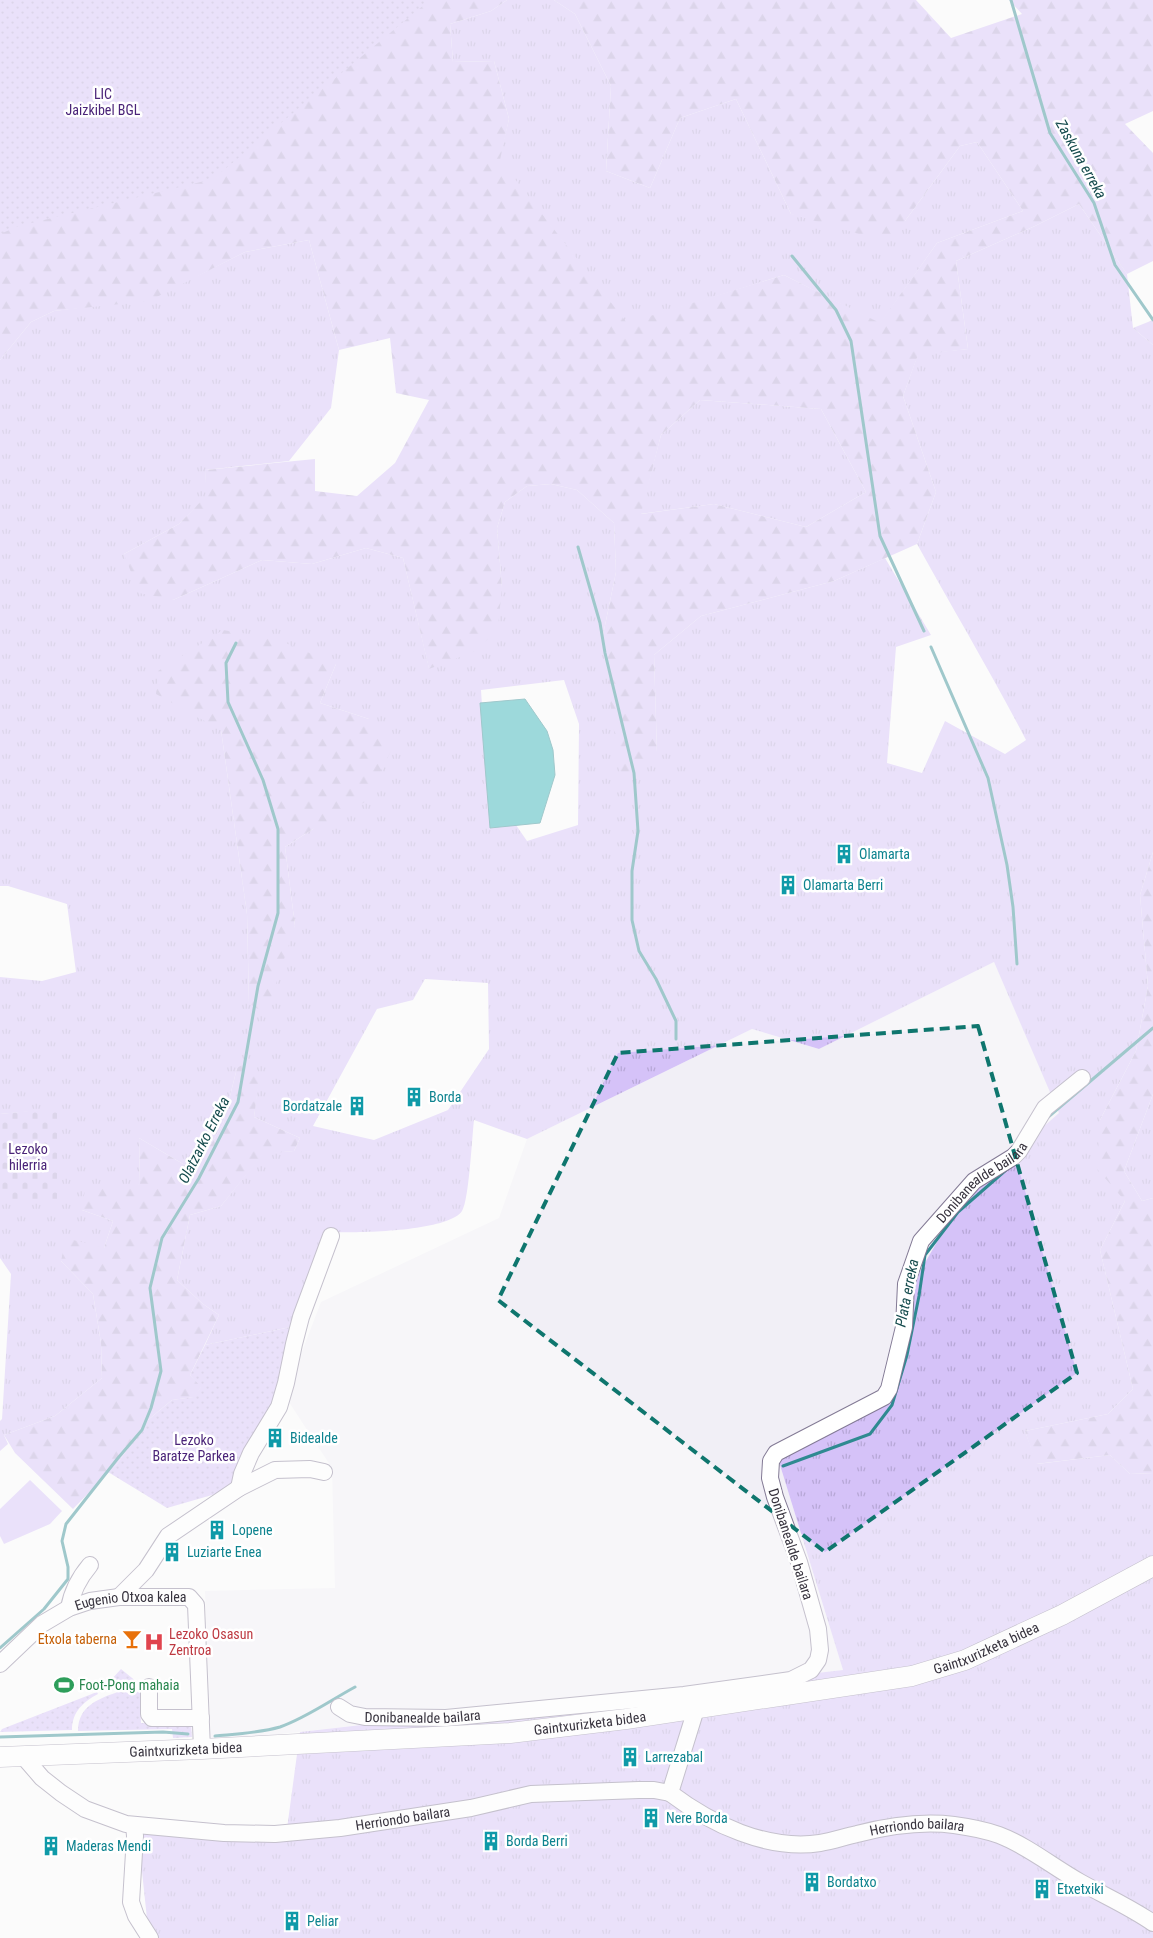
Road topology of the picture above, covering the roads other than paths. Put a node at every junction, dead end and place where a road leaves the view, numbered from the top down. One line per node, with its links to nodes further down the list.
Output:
1 (1082, 1078): 11 (street, Donibanealde bailara)
2 (331, 1236): 4 (street)
3 (324, 1472): 4 (street)
4 (239, 1488): 7 (street)
5 (90, 1565): 8 (street, Eugenio Otxoa kalea)
6 (1153, 1566): 12 (main road, Gaintxurizketa bidea)
7 (119, 1597): 8 (street, Eugenio Otxoa kalea); 13 (street, Eugenio Otxoa kalea)
8 (69, 1608): 9 (street, Eugenio Otxoa kalea)
9 (0, 1664)
10 (149, 1687): 13 (street)
11 (339, 1707)
12 (696, 1709): 14 (main road, Gaintxurizketa bidea); 17 (street)
13 (201, 1718): 14 (street, Eugenio Otxoa kalea)
14 (202, 1750): 15 (main road, Gaintxurizketa bidea)
15 (23, 1756): 16 (main road, Gaintxurizketa bidea); 18 (street, Herriondo bailara)
16 (0, 1757)
17 (670, 1792): 18 (street, Herriondo bailara); 19 (street, Herriondo bailara)
18 (134, 1825): 20 (street)
19 (1153, 1923)
20 (150, 1938)

